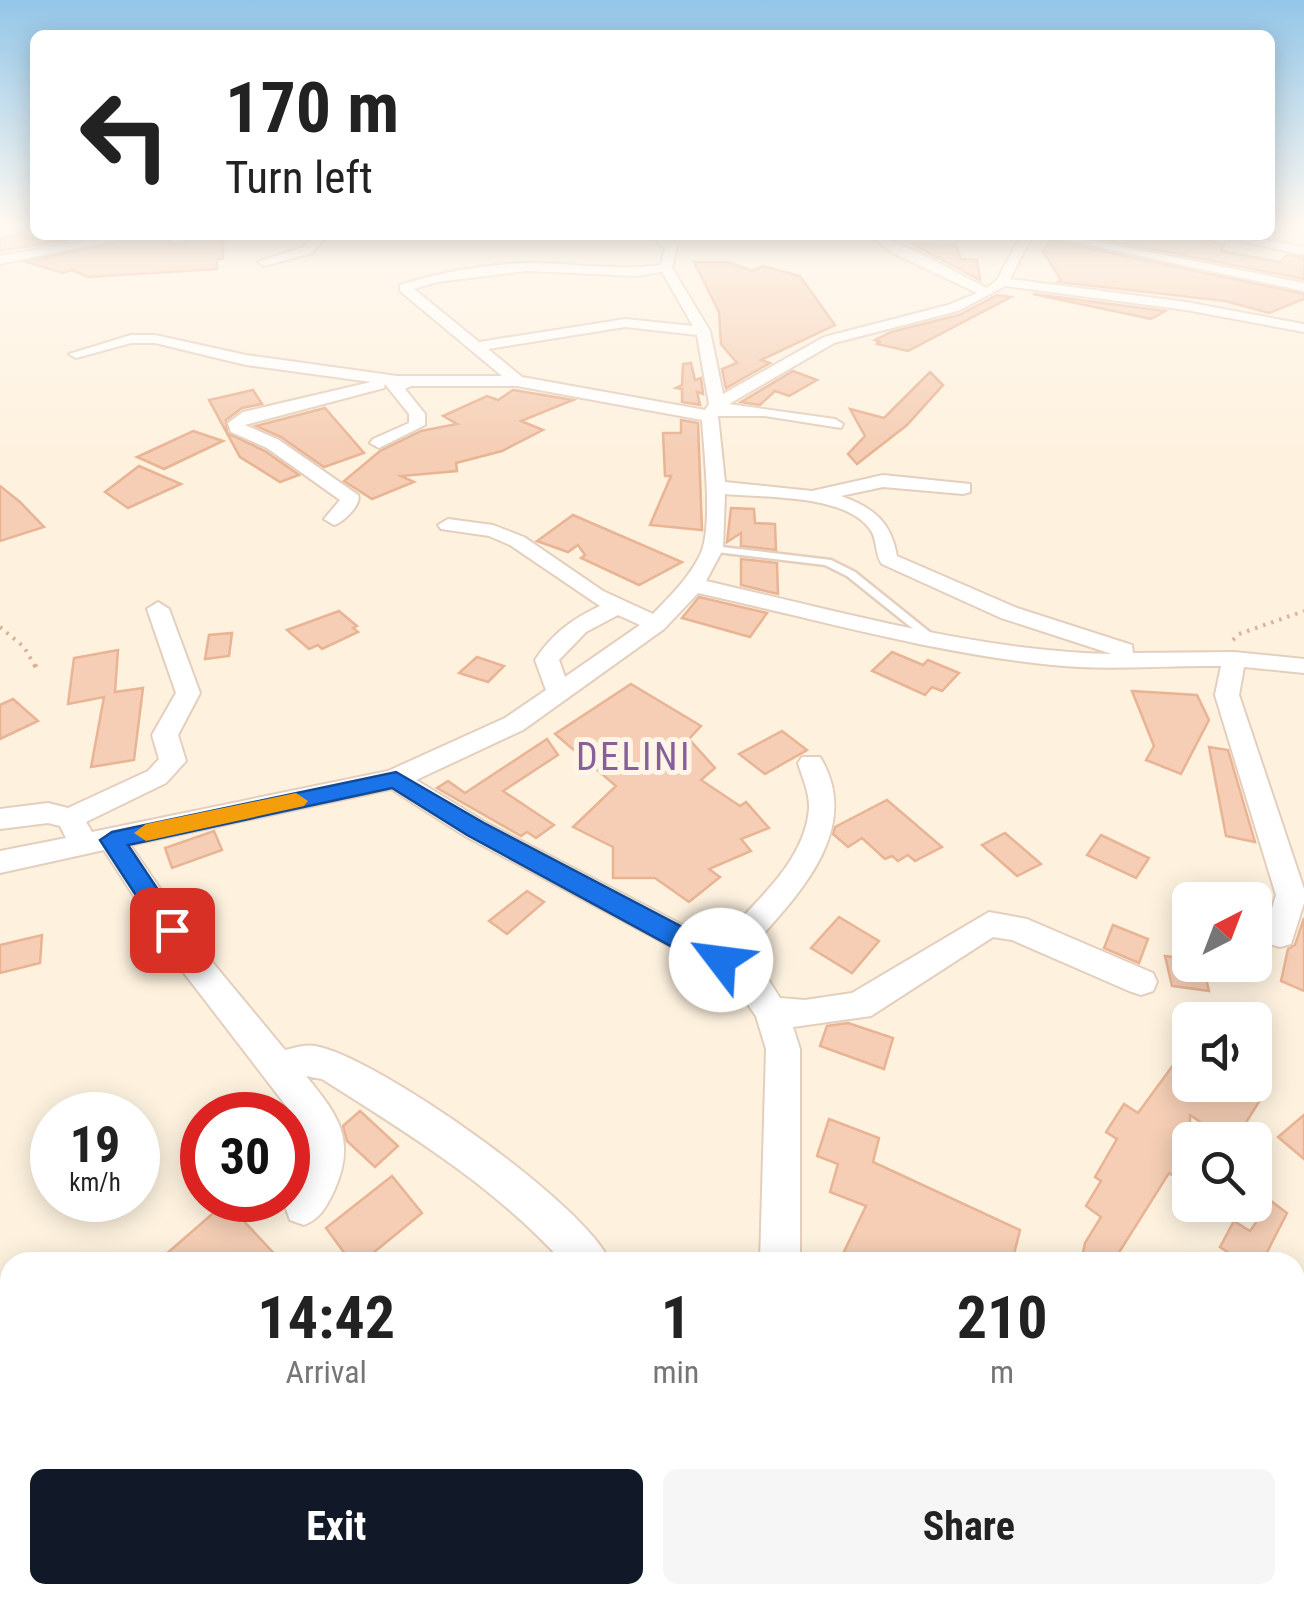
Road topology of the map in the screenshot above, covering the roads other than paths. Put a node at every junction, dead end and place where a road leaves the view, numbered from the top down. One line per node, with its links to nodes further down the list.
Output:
1 (418, 299): 7 (street)
2 (684, 299): 6 (street)
3 (971, 299): 11 (street)
4 (1114, 299): 5 (street)
5 (1304, 328)
6 (703, 331): 7 (street); 11 (street)
7 (476, 347): 10 (street)
8 (76, 354): 9 (street)
9 (403, 381): 10 (street); 13 (street); 17 (street)
10 (518, 382): 11 (street)
11 (714, 409): 12 (street); 14 (street)
12 (835, 424)
13 (378, 443)
14 (716, 487): 16 (street); 19 (street)
15 (962, 488): 16 (street)
16 (822, 496): 25 (street)
17 (334, 519)
18 (448, 525): 21 (street)
19 (713, 550): 20 (street); 24 (lane)
20 (693, 584): 23 (street); 24 (street)
21 (618, 607): 23 (street); 28 (street)
22 (158, 609): 32 (street)
23 (656, 624): 28 (street)
24 (932, 638): 25 (street)
25 (1152, 658): 26 (street)
26 (1228, 659): 27 (street); 34 (street)
27 (1304, 666)
28 (559, 694): 30 (street)
29 (811, 763): 35 (street)
30 (396, 780): 32 (street); 35 (street)
31 (0, 819): 32 (street)
32 (88, 834): 33 (street); 38 (street)
33 (0, 862)
34 (1280, 935)
35 (721, 960): 37 (street)
36 (1141, 982): 37 (street)
37 (770, 1012): 43 (street)
38 (276, 1067): 39 (street); 42 (street)
39 (297, 1092)
40 (310, 1108): 41 (street)
41 (310, 1196)
42 (581, 1252)
43 (780, 1252)

